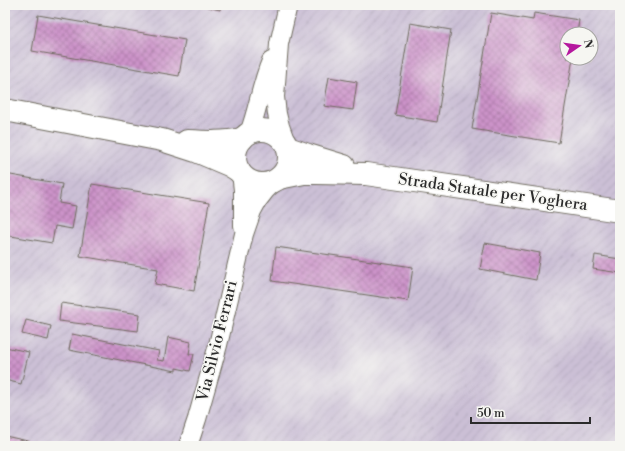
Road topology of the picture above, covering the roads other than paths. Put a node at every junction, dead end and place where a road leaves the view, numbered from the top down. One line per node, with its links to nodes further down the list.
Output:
1 (288, 5): 2 (street)
2 (279, 44): 4 (street); 6 (street)
3 (5, 110): 5 (main road, Strada Statale per Voghera)
4 (245, 136): 5 (main road, Strada Statale per Voghera); 6 (main road, Strada Statale per Voghera); 7 (main road)
5 (162, 140): 7 (main road, Strada Statale per Voghera)
6 (287, 146): 8 (main road, Strada Statale per Voghera); 9 (main road)
7 (240, 172): 9 (main road, Strada Statale per Voghera); 11 (street, Via Silvio Ferrari)
8 (366, 174): 9 (main road, Strada Statale per Voghera); 10 (main road, Strada Statale per Voghera)
9 (277, 180): 11 (street, Via Silvio Ferrari)
10 (620, 210)
11 (244, 234): 12 (street, Via Silvio Ferrari)
12 (188, 446)

